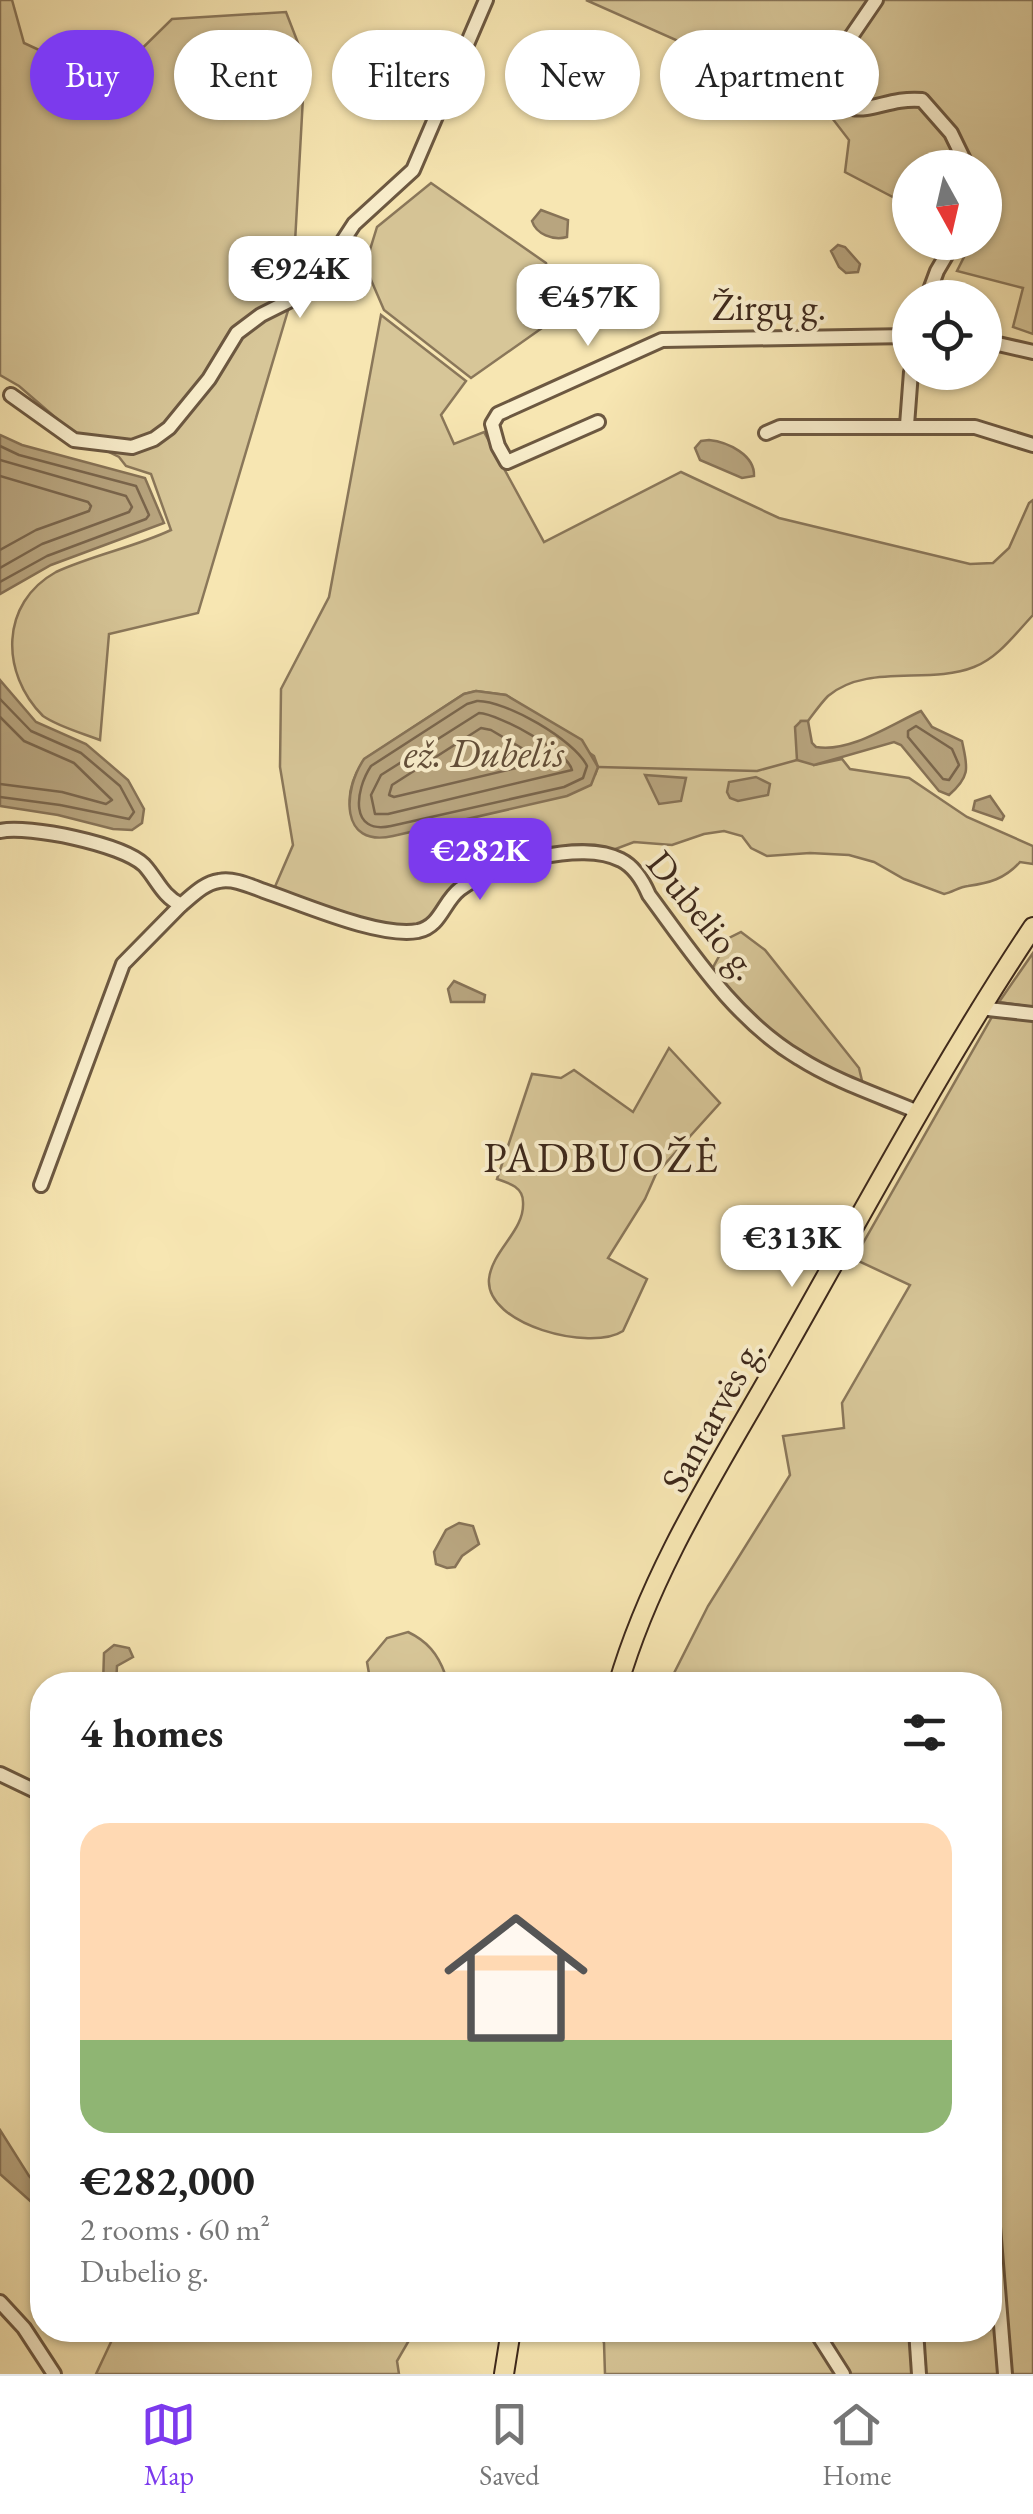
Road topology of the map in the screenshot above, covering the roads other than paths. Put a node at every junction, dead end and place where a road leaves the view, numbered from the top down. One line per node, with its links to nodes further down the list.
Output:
1 (473, 0): 4 (street)
2 (486, 0): 4 (street)
3 (876, 0): 5 (street)
4 (475, 25): 10 (street)
5 (959, 150)
6 (892, 336): 11 (street, Žirgų g.)
7 (1002, 346): 8 (street)
8 (1033, 352)
9 (910, 390): 12 (street)
10 (12, 394)
11 (598, 422)
12 (907, 425): 13 (street); 14 (street)
13 (766, 433)
14 (1033, 445)
15 (0, 831): 16 (street)
16 (181, 905): 20 (street, Dubelio g.); 21 (street, Dubelio g.)
17 (1033, 927): 18 (main road, Santarvės g.)
18 (979, 1008): 19 (street); 20 (main road, Santarvės g.)
19 (1033, 1014)
20 (918, 1112): 22 (main road, Santarvės g.)
21 (41, 1185)
22 (623, 1672)
23 (0, 1774): 24 (street)
24 (30, 1788)
25 (0, 2302): 26 (street)
26 (30, 2337)
27 (1002, 2337): 36 (street)
28 (33, 2342): 32 (street)
29 (509, 2342): 33 (main road)
30 (823, 2342): 34 (street)
31 (917, 2342): 35 (street)
32 (54, 2374)
33 (504, 2374)
34 (844, 2374)
35 (919, 2374)
36 (1005, 2374)

